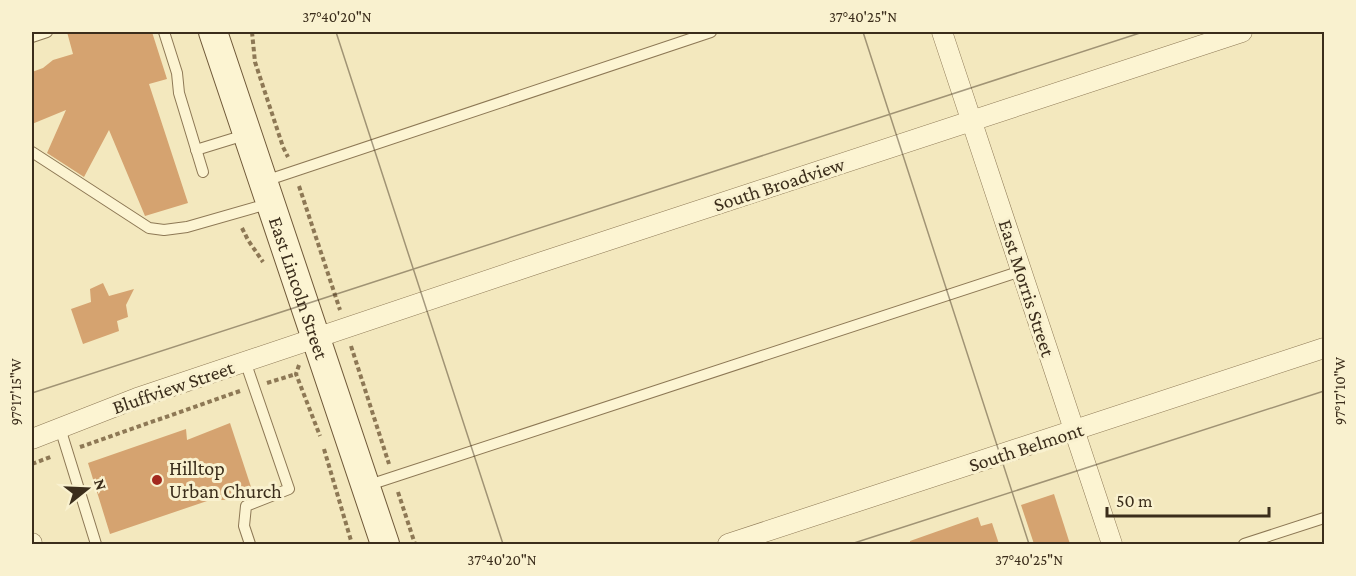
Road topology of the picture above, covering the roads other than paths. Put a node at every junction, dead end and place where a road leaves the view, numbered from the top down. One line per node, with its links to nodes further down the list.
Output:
1 (47, 32): 7 (lane)
2 (164, 32): 10 (lane)
3 (213, 32): 9 (street, East Lincoln Street)
4 (711, 32): 13 (lane)
5 (942, 32): 8 (street, East Morris Street)
6 (1242, 32): 8 (street, South Broadview)
7 (32, 37)
8 (971, 121): 14 (street, East Morris Street); 15 (street, South Broadview)
9 (248, 134): 10 (lane); 13 (street, East Lincoln Street)
10 (196, 150): 12 (lane)
11 (32, 152): 13 (lane)
12 (203, 172)
13 (267, 192): 15 (street, East Lincoln Street)
14 (1021, 271): 19 (street, East Morris Street); 21 (lane)
15 (305, 341): 17 (street, Bluffview Street); 21 (street, East Lincoln Street)
16 (1324, 348): 19 (street, South Belmont)
17 (245, 362): 18 (street, Bluffview Street); 24 (lane)
18 (60, 428): 20 (street, Bluffview Street); 23 (lane)
19 (1074, 431): 26 (street, South Belmont); 27 (street, East Morris Street)
20 (32, 439)
21 (366, 486): 25 (street, East Lincoln Street)
22 (1324, 518): 28 (lane)
23 (96, 544)
24 (250, 544)
25 (385, 544)
26 (728, 544)
27 (1112, 544)
28 (1244, 544)

